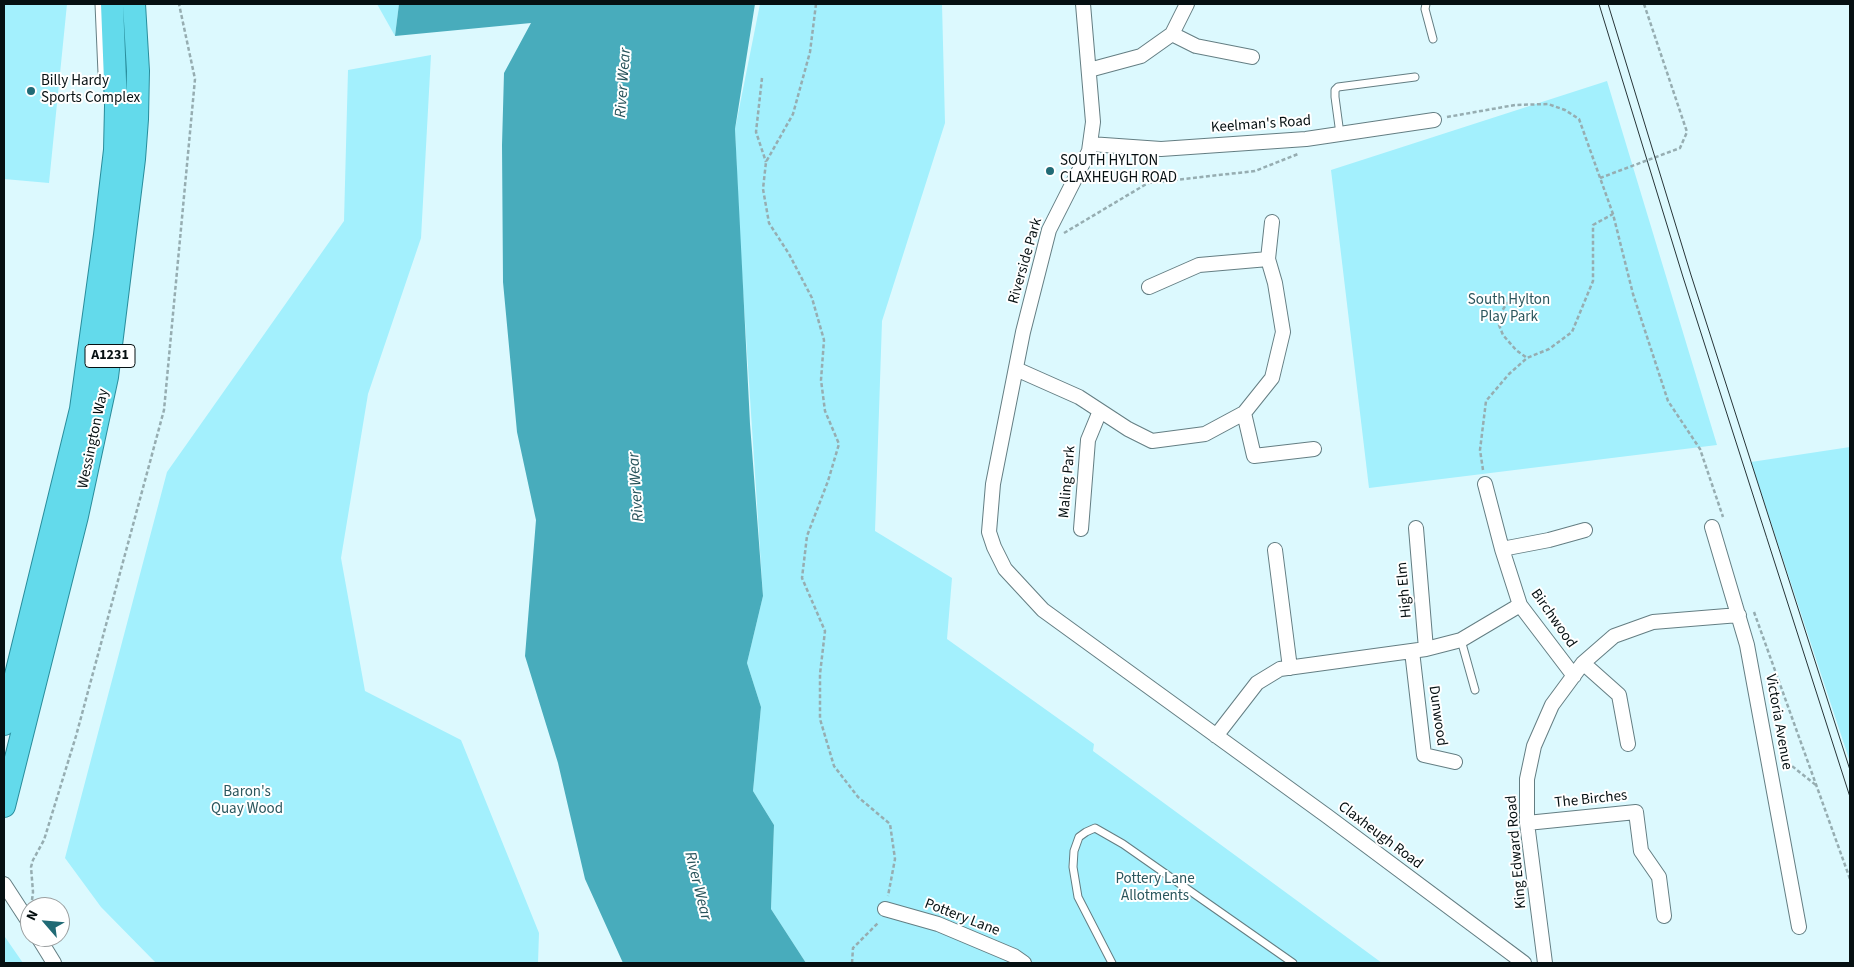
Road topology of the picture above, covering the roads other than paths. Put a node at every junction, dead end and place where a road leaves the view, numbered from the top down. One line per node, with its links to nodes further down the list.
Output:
1 (99, 4): 12 (lane)
2 (112, 4): 12 (highway, Wessington Way / A1231)
3 (134, 4): 43 (highway, Wessington Way / A1231)
4 (1083, 4): 10 (street, Riverside Park)
5 (1187, 4): 7 (street)
6 (1426, 4): 8 (lane)
7 (1172, 34): 9 (street); 10 (street)
8 (1432, 39)
9 (1252, 57)
10 (1089, 70): 15 (street, Riverside Park)
11 (1415, 77): 14 (lane)
12 (116, 106): 39 (highway, Wessington Way / A1231)
13 (1434, 120): 14 (street, Keelman's Road)
14 (1340, 134): 15 (street, Keelman's Road)
15 (1090, 144): 19 (street, Riverside Park)
16 (1272, 222): 17 (street)
17 (1268, 259): 18 (street); 21 (street)
18 (1149, 287)
19 (1016, 369): 20 (street); 28 (street, Riverside Park)
20 (1100, 411): 21 (street); 26 (street, Maling Park)
21 (1244, 413): 22 (street)
22 (1314, 449)
23 (1486, 484): 30 (street, Birchwood)
24 (1718, 525): 32 (street, Victoria Avenue)
25 (1416, 528): 34 (street, High Elm)
26 (1080, 529)
27 (1585, 530): 30 (street)
28 (989, 532): 40 (street, Claxheugh Road)
29 (1275, 550): 36 (street)
30 (1502, 550): 31 (street, Birchwood)
31 (1520, 605): 33 (street); 37 (street, Birchwood)
32 (1738, 615): 35 (street, King Edward Road); 49 (street, Victoria Avenue)
33 (1461, 640): 34 (street); 38 (lane)
34 (1419, 650): 36 (street); 42 (street, Dunwood)
35 (1583, 663): 37 (street, King Edward Road); 41 (street)
36 (1290, 668): 40 (street)
37 (1574, 676): 44 (street, King Edward Road)
38 (1475, 690)
39 (4, 724)
40 (1216, 736): 55 (street, Claxheugh Road)
41 (1628, 744)
42 (1456, 762)
43 (4, 806)
44 (1527, 823): 48 (street, The Birches); 56 (street, King Edward Road)
45 (4, 884): 47 (street)
46 (885, 908): 52 (street, Pottery Lane)
47 (20, 909)
48 (1664, 916)
49 (1799, 927)
50 (44, 947): 51 (street)
51 (54, 963)
52 (1024, 963)
53 (1112, 963): 54 (lane)
54 (1293, 963)
55 (1524, 963)
56 (1545, 963)

